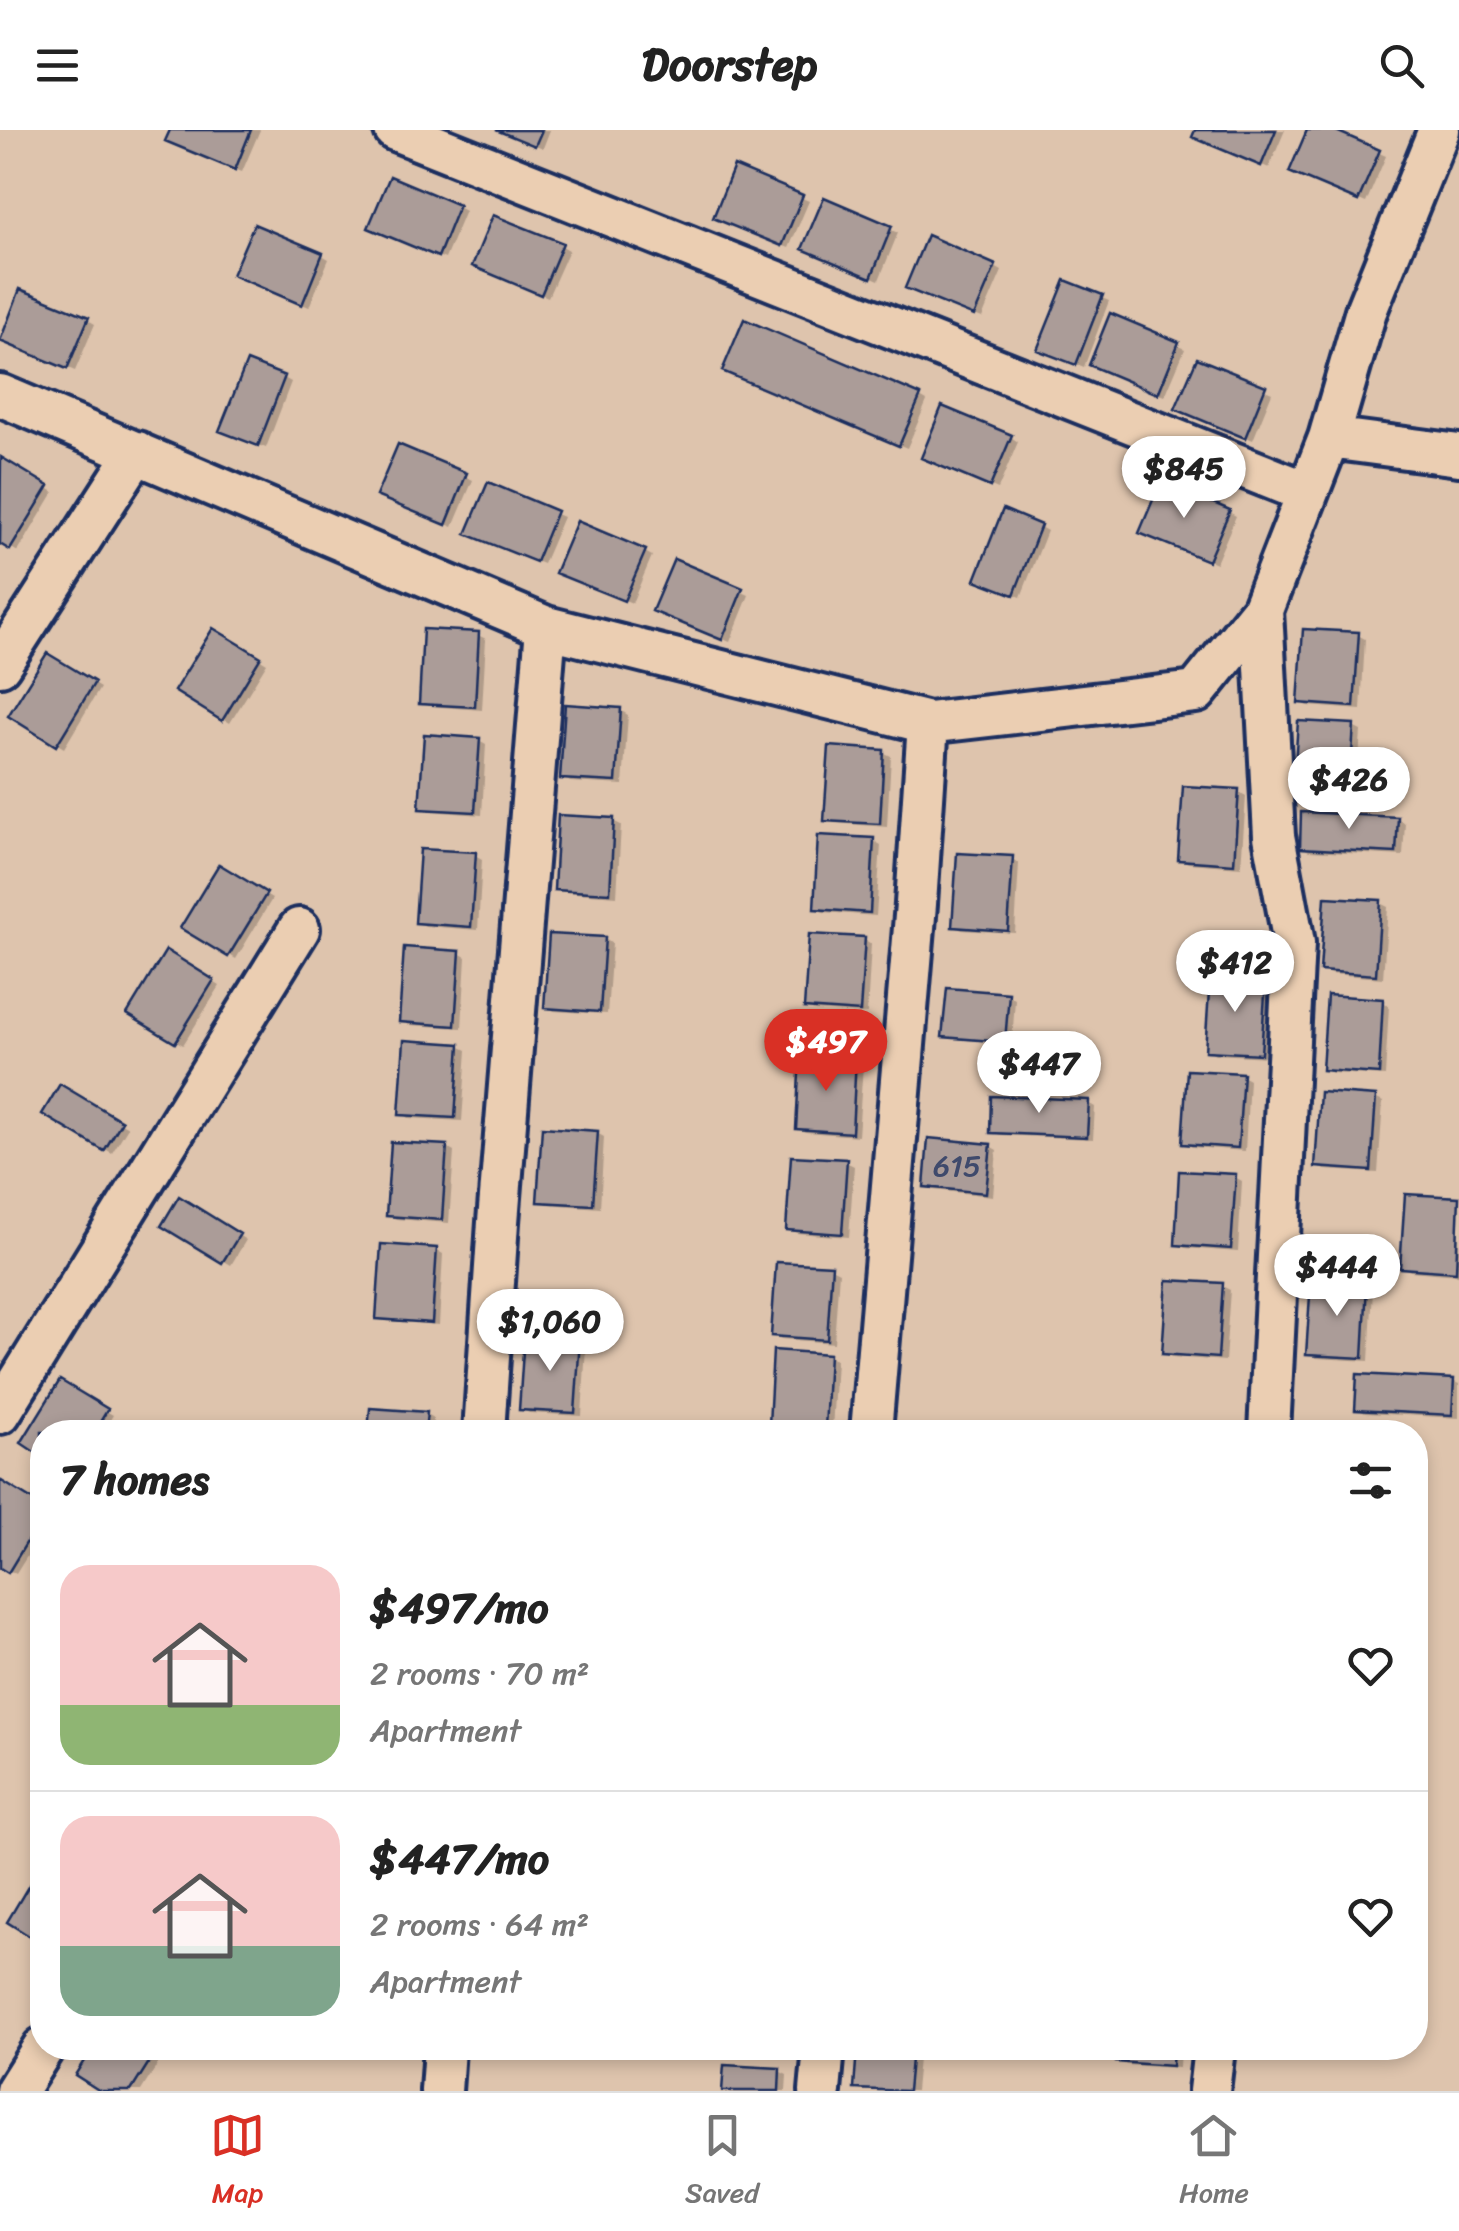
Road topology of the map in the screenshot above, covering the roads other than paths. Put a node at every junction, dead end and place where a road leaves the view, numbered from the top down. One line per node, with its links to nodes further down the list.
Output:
1 (395, 130): 7 (street)
2 (1439, 130): 4 (street)
3 (0, 394): 5 (street)
4 (1329, 438): 6 (street); 7 (street)
5 (137, 452): 9 (street); 10 (street)
6 (1459, 454)
7 (1306, 492): 8 (street)
8 (1262, 610): 11 (street); 16 (street)
9 (546, 627): 11 (street); 14 (street)
10 (0, 665)
11 (928, 723): 15 (street)
12 (299, 929): 13 (street)
13 (0, 1413)
14 (485, 1420)
15 (872, 1420)
16 (1269, 1420)
17 (35, 2060): 21 (street)
18 (443, 2060): 22 (street)
19 (823, 2060): 23 (street)
20 (1213, 2060): 24 (street)
21 (16, 2091)
22 (441, 2091)
23 (820, 2091)
24 (1210, 2091)

